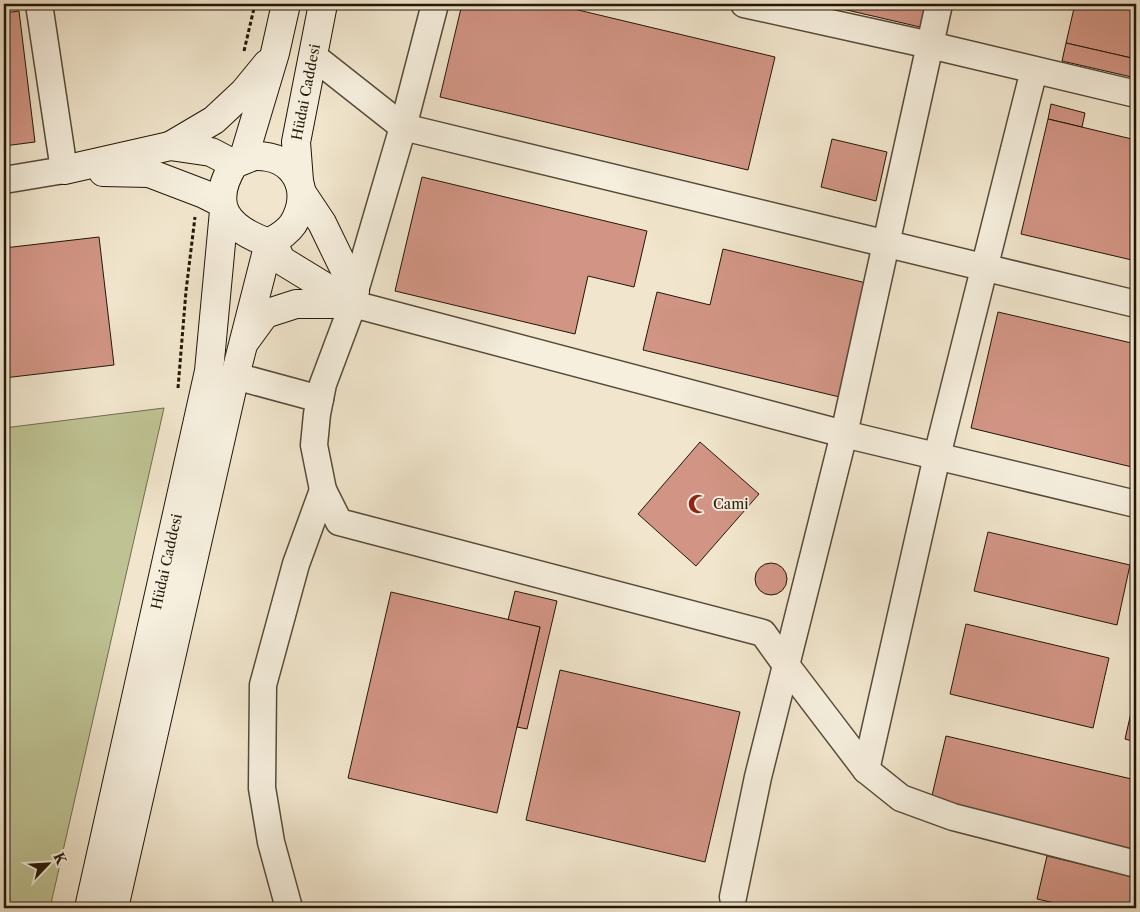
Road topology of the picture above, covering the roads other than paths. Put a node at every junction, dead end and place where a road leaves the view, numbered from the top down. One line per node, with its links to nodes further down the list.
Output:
1 (39, 4): 15 (street)
2 (286, 4): 8 (street)
3 (323, 4): 9 (street, Hüdai Caddesi)
4 (435, 4): 12 (street)
5 (744, 4): 7 (street)
6 (939, 4): 7 (street)
7 (930, 44): 10 (street); 20 (street)
8 (275, 53): 13 (street); 14 (street)
9 (313, 56): 12 (street); 17 (street, Hüdai Caddesi)
10 (1034, 70): 11 (street); 21 (street)
11 (1136, 94)
12 (403, 127): 20 (street); 22 (street)
13 (170, 146): 14 (street); 15 (street)
14 (238, 162): 17 (street); 18 (street)
15 (64, 170): 16 (street); 18 (street)
16 (4, 180)
17 (300, 187): 19 (street); 22 (street)
18 (215, 202): 19 (street); 35 (street, Hüdai Caddesi)
19 (272, 242): 22 (street); 24 (street, Hüdai Caddesi)
20 (886, 244): 21 (street); 27 (street)
21 (984, 268): 23 (street); 28 (street)
22 (354, 298): 24 (street); 26 (street); 27 (street)
23 (1136, 304)
24 (243, 344): 25 (street, Hüdai Caddesi)
25 (235, 376): 26 (street); 36 (street, Hüdai Caddesi)
26 (320, 399): 29 (street)
27 (844, 434): 28 (street); 31 (street)
28 (937, 456): 30 (street); 32 (street)
29 (324, 490): 31 (street); 37 (street)
30 (1136, 504)
31 (786, 666): 32 (street); 34 (street)
32 (866, 770): 33 (street)
33 (1136, 864)
34 (733, 897)
35 (88, 908)
36 (114, 908)
37 (289, 908)

